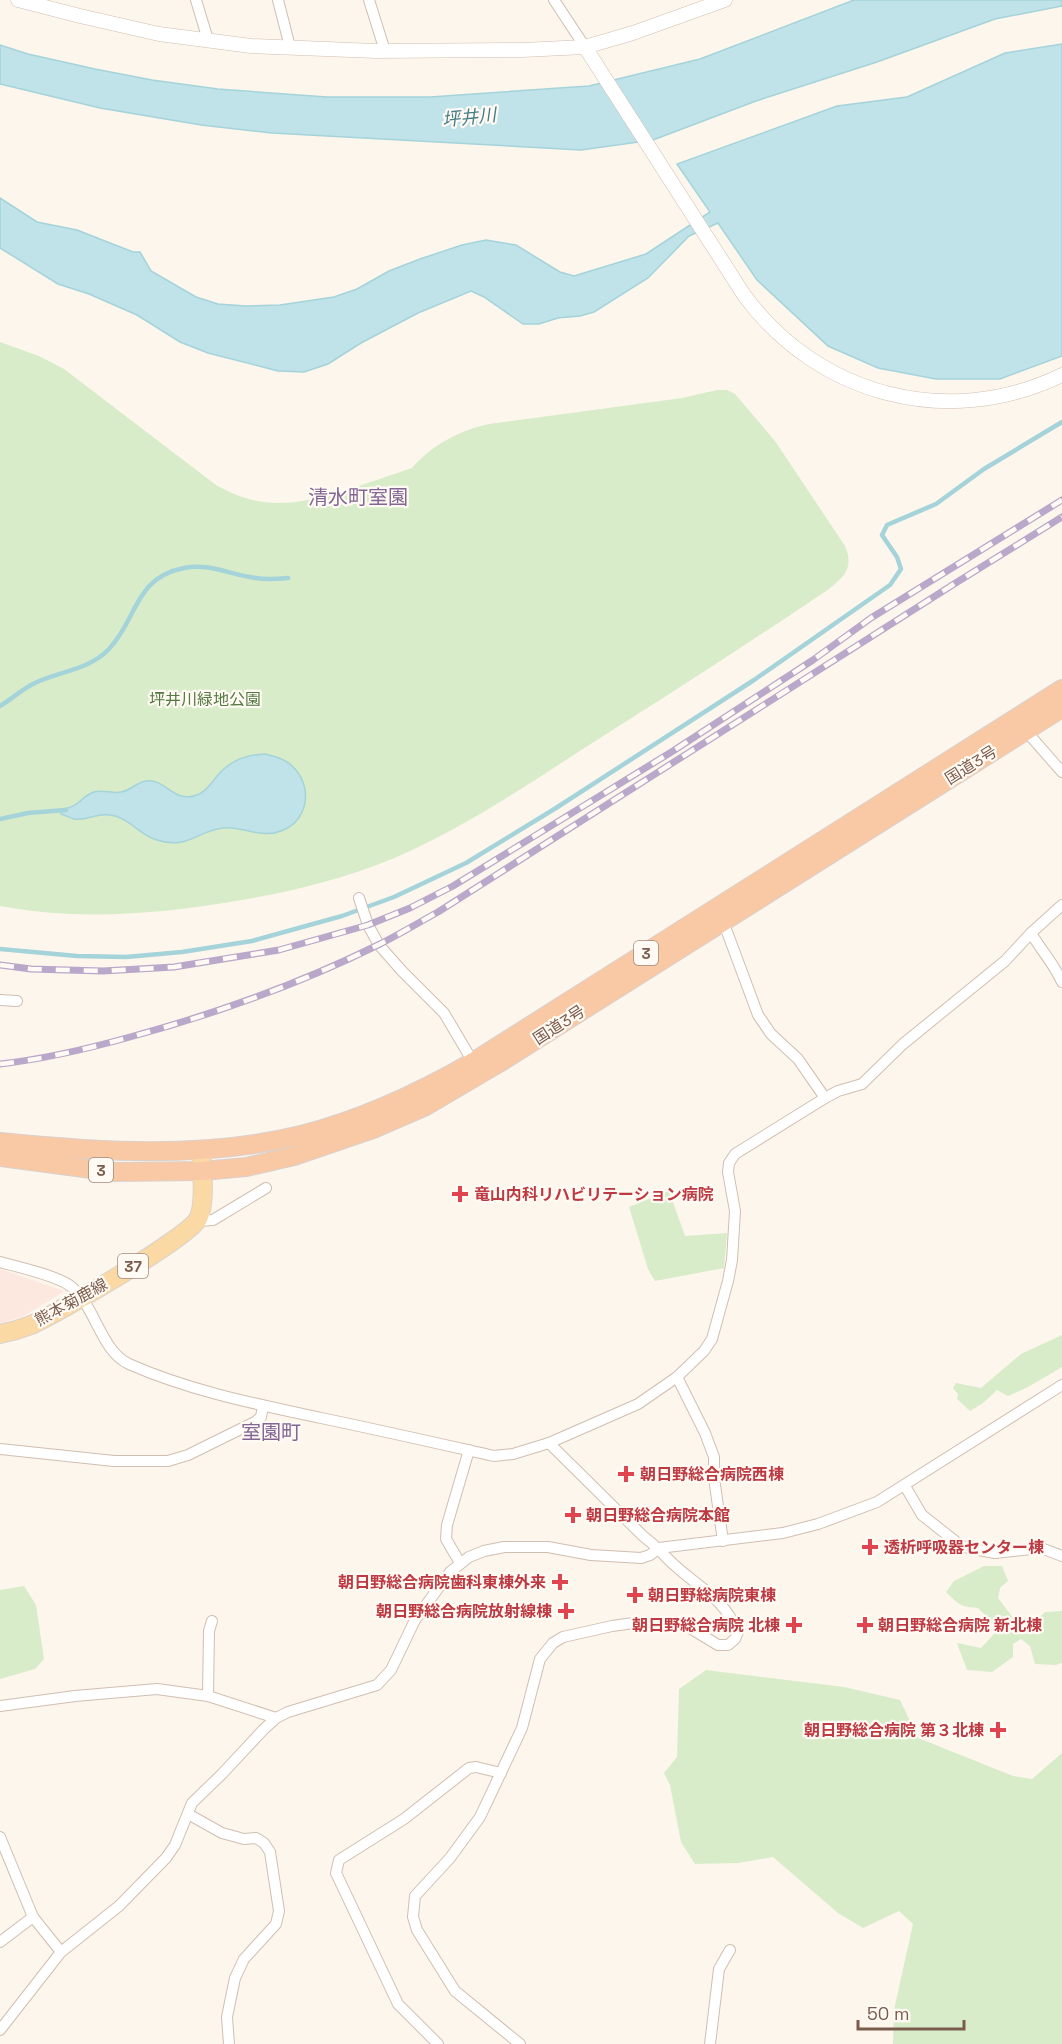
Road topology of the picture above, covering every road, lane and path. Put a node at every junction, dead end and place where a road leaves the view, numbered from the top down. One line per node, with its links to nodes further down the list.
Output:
1 (196, 0): 7 (street)
2 (278, 0): 8 (street)
3 (369, 0): 10 (street)
4 (554, 0): 9 (street)
5 (725, 0): 9 (street)
6 (22, 1): 7 (street)
7 (207, 40): 8 (street)
8 (290, 47): 10 (street)
9 (585, 47): 10 (street); 11 (street)
10 (385, 51)
11 (1062, 375)
12 (1062, 688): 23 (highway, 国道3号 / 3)
13 (1062, 708): 14 (highway, 国道3号 / 3)
14 (1026, 730): 15 (street); 18 (highway, 国道3号 / 3)
15 (1062, 772)
16 (359, 898): 23 (street)
17 (1062, 905): 19 (street)
18 (723, 921): 24 (street); 28 (highway, 国道3号 / 3)
19 (1031, 933): 20 (street); 24 (street)
20 (1062, 982)
21 (0, 1000): 22 (street)
22 (17, 1001)
23 (473, 1062): 26 (highway, 国道3号 / 3)
24 (825, 1098): 34 (street)
25 (0, 1142): 26 (highway, 国道3号 / 3)
26 (201, 1150): 28 (main road)
27 (0, 1157): 28 (highway, 国道3号 / 3)
28 (203, 1171): 30 (main road)
29 (266, 1188): 30 (street, 37)
30 (197, 1221): 32 (main road, 熊本菊鹿線 / 37)
31 (0, 1262): 32 (street)
32 (81, 1298): 33 (main road, 熊本菊鹿線 / 37); 36 (street)
33 (0, 1334)
34 (677, 1377): 37 (street); 41 (street)
35 (1062, 1385): 40 (street)
36 (263, 1406): 38 (street); 39 (street)
37 (549, 1443): 39 (street); 42 (street)
38 (0, 1449)
39 (469, 1450): 44 (street)
40 (905, 1486): 41 (street); 43 (street)
41 (723, 1541): 42 (street)
42 (659, 1548): 44 (street); 49 (street)
43 (1062, 1556)
44 (460, 1563): 48 (street)
45 (212, 1621): 46 (street)
46 (208, 1696): 47 (street); 48 (street)
47 (0, 1706)
48 (276, 1718): 50 (street)
49 (501, 1773): 58 (street); 59 (street)
50 (188, 1814): 55 (street); 57 (street)
51 (0, 1837): 52 (street)
52 (33, 1917): 53 (street); 55 (street)
53 (0, 1942)
54 (730, 1950): 60 (street)
55 (61, 1952): 56 (street)
56 (0, 2030)
57 (229, 2044)
58 (437, 2044)
59 (520, 2044)
60 (710, 2044)

